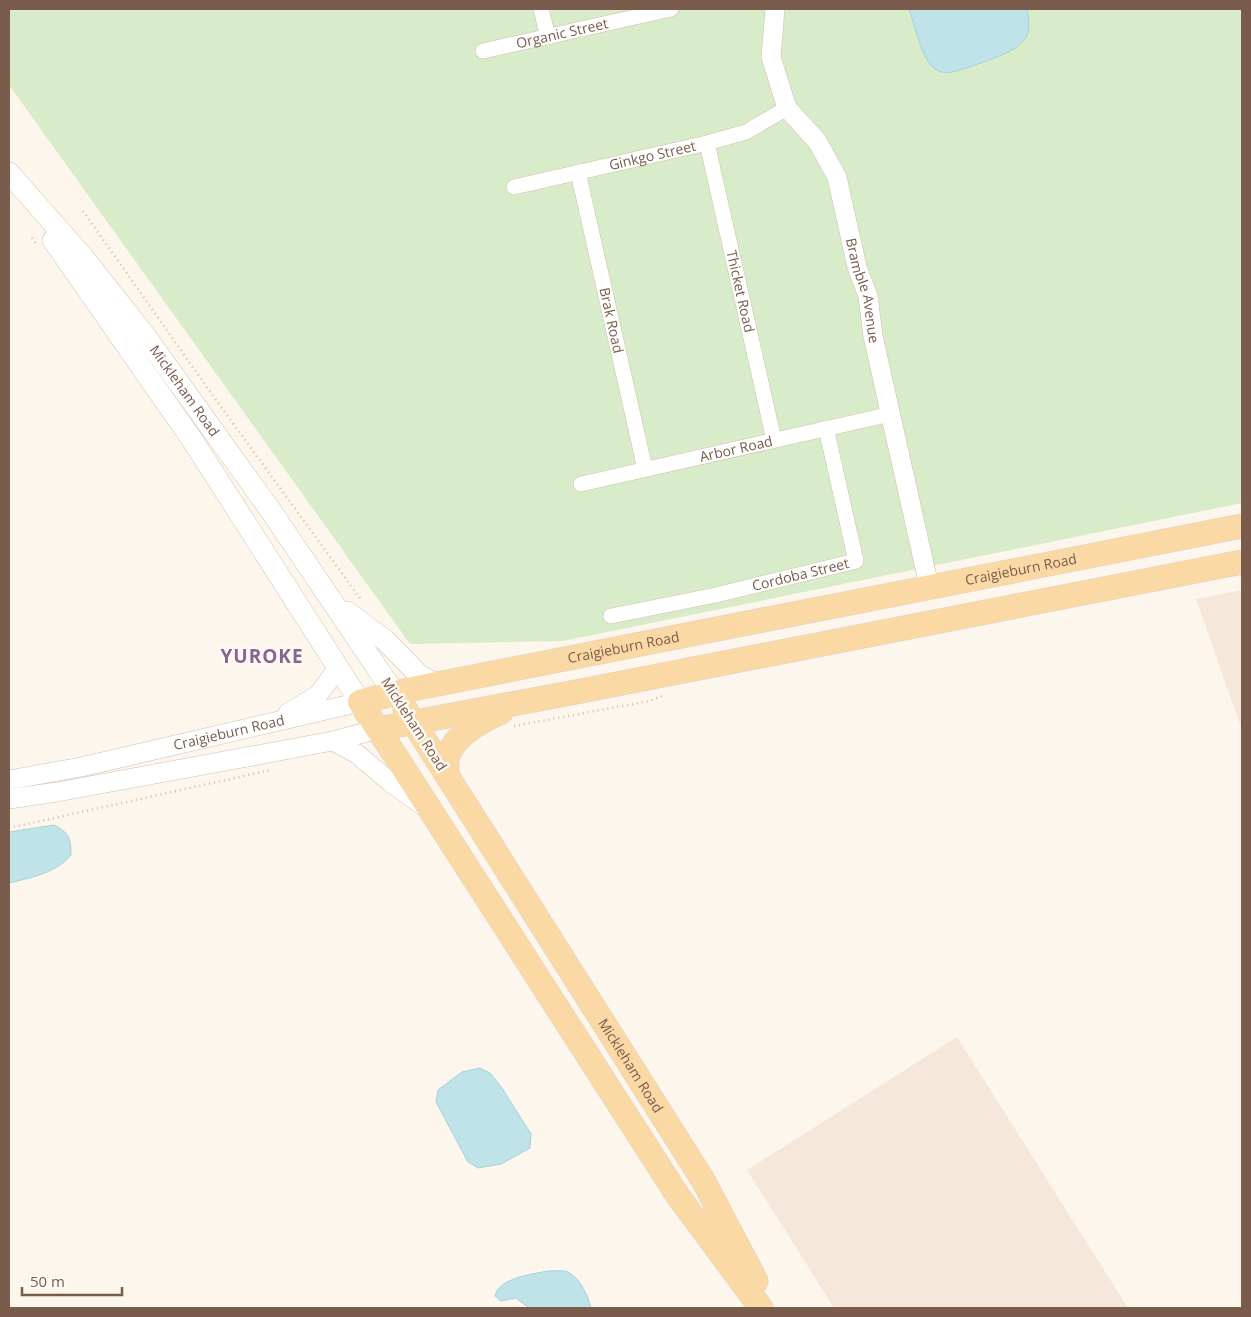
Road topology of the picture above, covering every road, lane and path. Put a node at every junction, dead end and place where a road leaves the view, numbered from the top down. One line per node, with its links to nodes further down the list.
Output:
1 (541, 9): 4 (street)
2 (671, 9): 4 (street, Organic Street)
3 (775, 9): 6 (street, Bramble Avenue)
4 (548, 37): 5 (street, Organic Street)
5 (483, 51)
6 (787, 108): 7 (street, Ginkgo Street); 12 (street, Bramble Avenue)
7 (707, 143): 8 (street, Ginkgo Street); 14 (street, Thicket Road)
8 (578, 172): 10 (street, Ginkgo Street); 15 (street, Brak Road)
9 (9, 175): 20 (main road, Mickleham Road); 23 (main road, Mickleham Road)
10 (514, 187)
11 (84, 211): 21 (path)
12 (891, 414): 13 (street, Arbor Road); 19 (street, Bramble Avenue)
13 (826, 428): 14 (street, Arbor Road); 22 (street, Cordoba Street)
14 (774, 440): 15 (street, Arbor Road)
15 (645, 469): 16 (street, Arbor Road)
16 (581, 484)
17 (1242, 526): 19 (main road, Craigieburn Road)
18 (1242, 562): 26 (main road, Craigieburn Road)
19 (929, 586): 24 (main road, Craigieburn Road)
20 (332, 601): 24 (main road); 25 (main road, Mickleham Road)
21 (364, 603)
22 (611, 616)
23 (338, 668): 27 (main road, Mickleham Road); 29 (street)
24 (436, 685): 25 (main road, Craigieburn Road)
25 (394, 694): 27 (main road, Craigieburn Road); 28 (main road, Mickleham Road)
26 (528, 701): 28 (main road, Craigieburn Road); 33 (main road)
27 (360, 702): 29 (street, Craigieburn Road); 30 (main road, Mickleham Road)
28 (414, 722): 30 (main road, Craigieburn Road); 33 (main road, Mickleham Road)
29 (270, 723): 34 (street, Craigieburn Road)
30 (378, 729): 31 (street, Craigieburn Road); 36 (main road, Mickleham Road)
31 (333, 741): 35 (street, Craigieburn Road); 36 (street)
32 (274, 769): 37 (path)
33 (447, 775): 39 (main road, Mickleham Road)
34 (9, 780)
35 (9, 799)
36 (433, 814): 38 (main road, Mickleham Road)
37 (9, 828)
38 (761, 1308)
39 (771, 1308)

